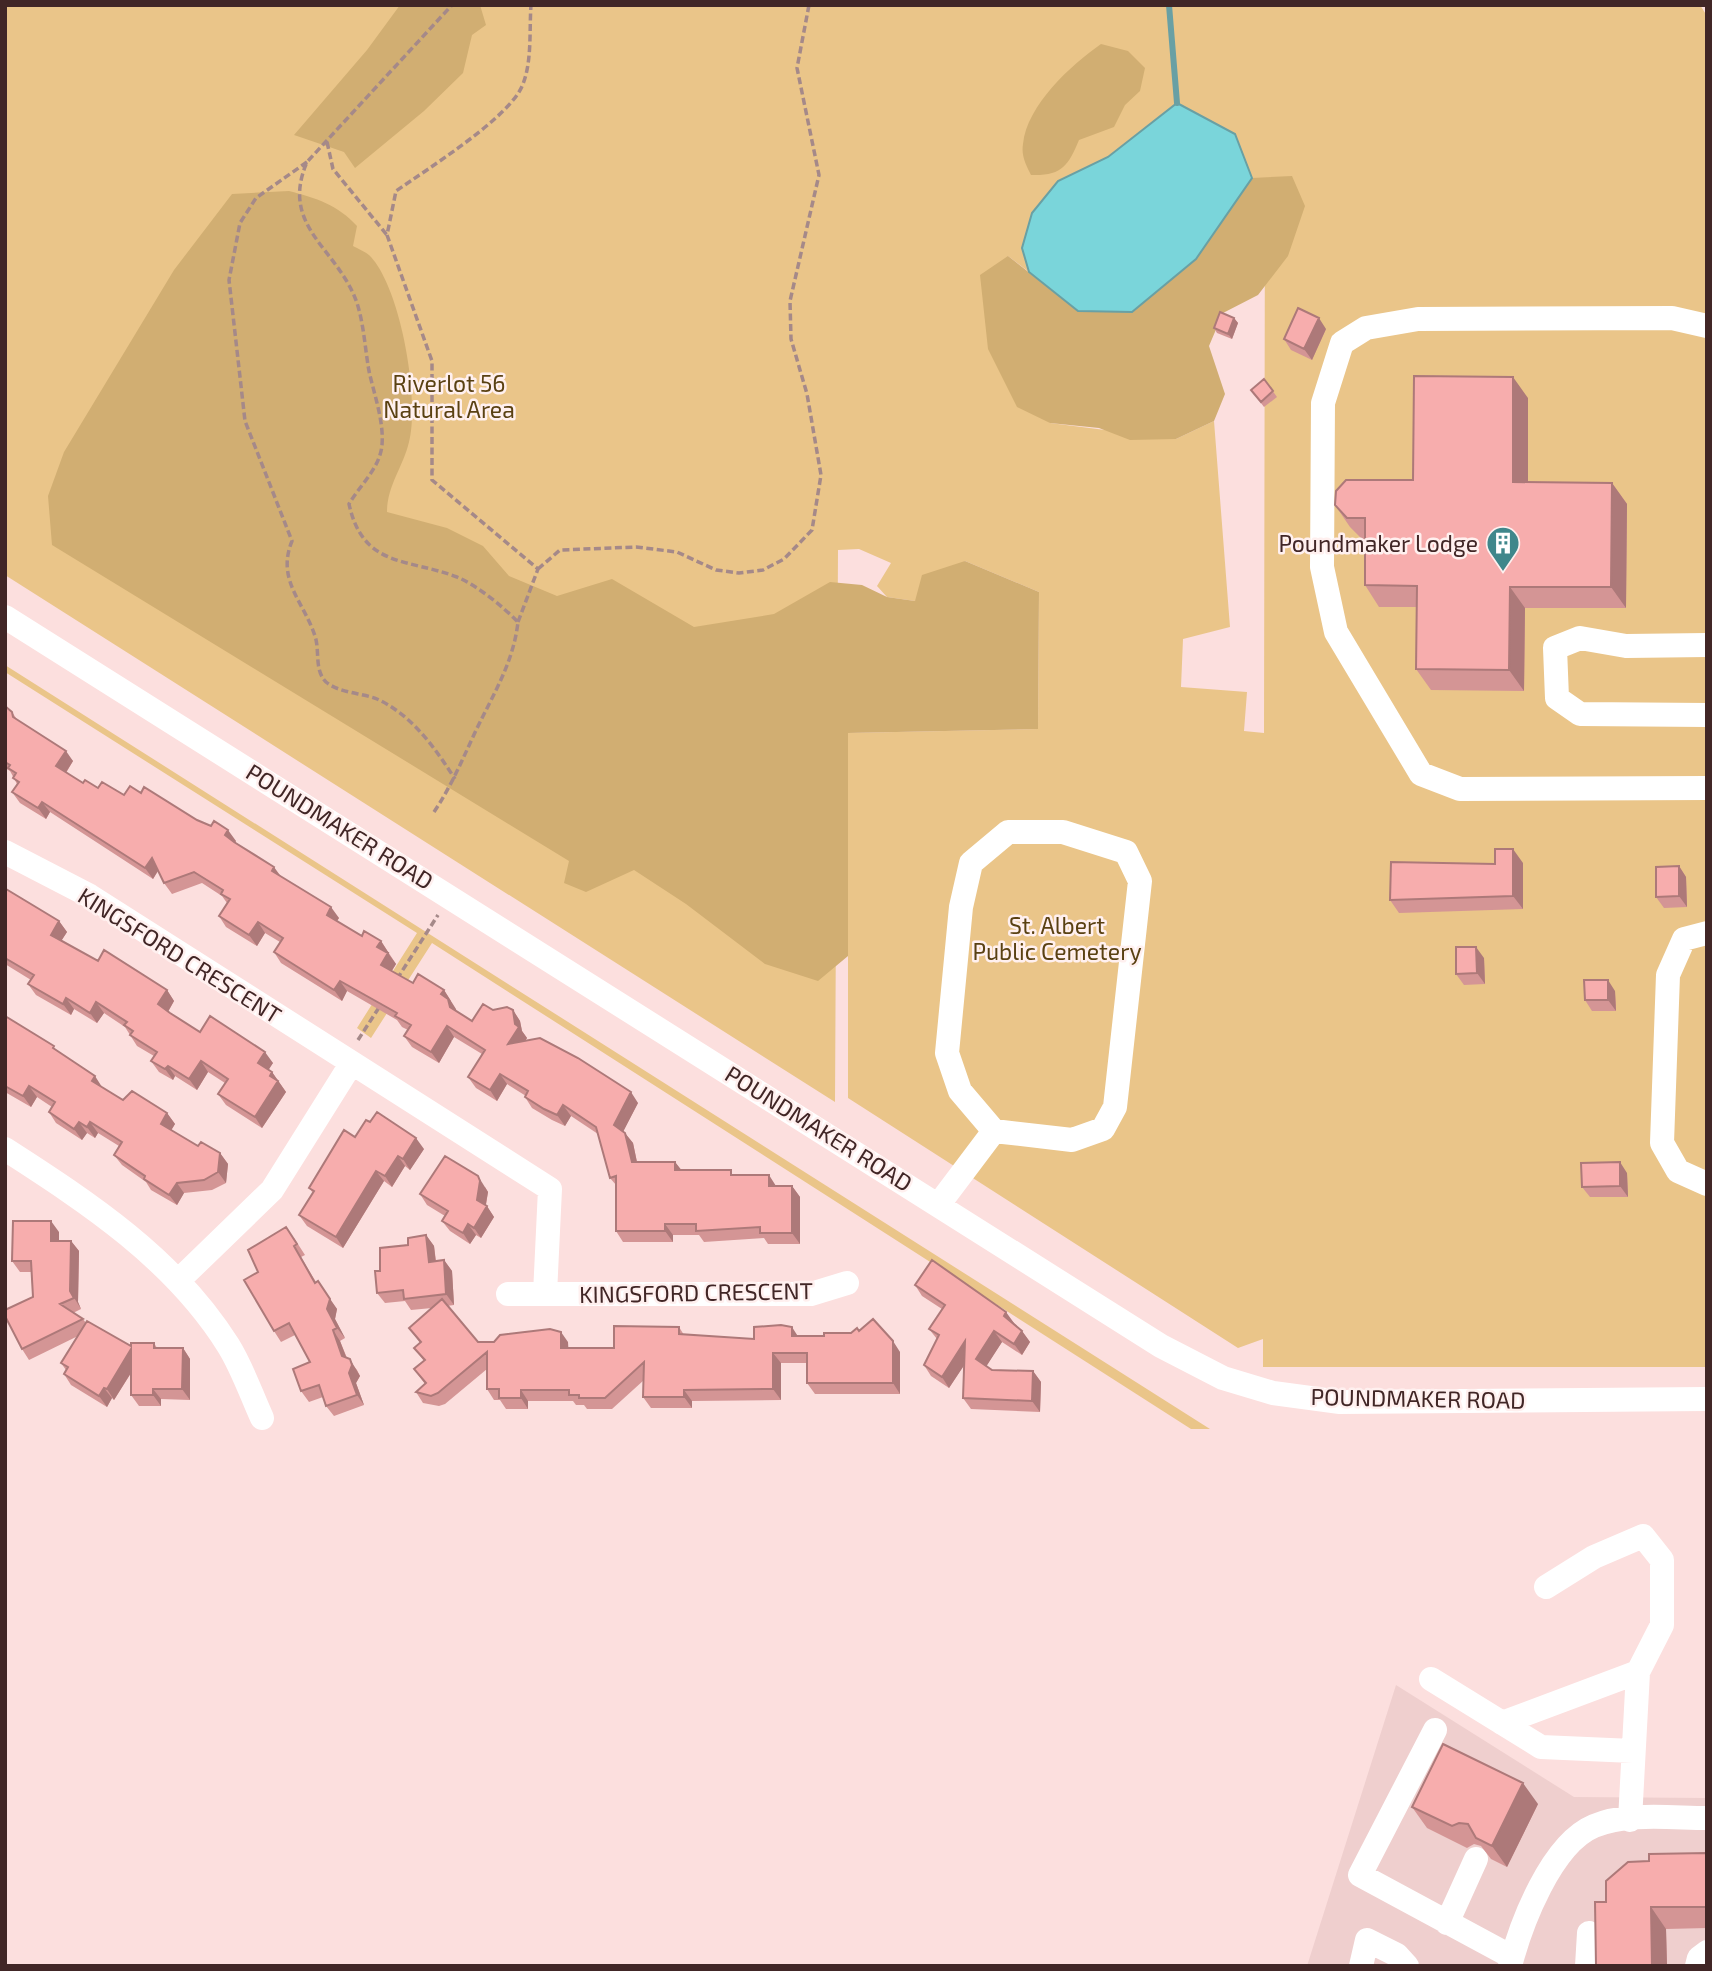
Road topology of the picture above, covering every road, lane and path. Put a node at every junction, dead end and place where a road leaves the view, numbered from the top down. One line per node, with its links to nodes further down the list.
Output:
1 (452, 5): 4 (path)
2 (531, 5): 6 (path)
3 (809, 5): 8 (path)
4 (327, 142): 5 (path); 6 (path)
5 (307, 162): 10 (path); 13 (path)
6 (387, 235): 8 (path)
7 (1707, 326): 14 (street)
8 (538, 569): 10 (path)
9 (5, 617): 25 (street, POUNDMAKER ROAD)
10 (518, 622): 13 (path)
11 (1707, 645): 12 (street)
12 (1707, 715)
13 (455, 779): 15 (path)
14 (1707, 788)
15 (434, 812)
16 (5, 852): 21 (street, KINGSFORD CRESCENT)
17 (1707, 933): 24 (street)
18 (424, 938): 19 (path)
19 (394, 984)
20 (387, 995): 21 (path)
21 (354, 1052): 26 (street); 29 (street, KINGSFORD CRESCENT)
22 (994, 1131): 22 (street); 25 (street)
23 (5, 1149): 26 (street)
24 (1707, 1184)
25 (939, 1204): 30 (street, POUNDMAKER ROAD)
26 (179, 1280): 31 (street)
27 (847, 1283): 29 (street, KINGSFORD CRESCENT)
28 (508, 1294): 29 (street, KINGSFORD CRESCENT)
29 (545, 1294)
30 (1707, 1399)
31 (262, 1418)
32 (1546, 1587): 33 (street)
33 (1638, 1672): 35 (street); 37 (street)
34 (1431, 1679): 35 (street)
35 (1502, 1723): 37 (street)
36 (1435, 1730): 41 (street)
37 (1633, 1751): 39 (street)
38 (1707, 1818): 39 (street)
39 (1630, 1820): 44 (street)
40 (1476, 1859): 41 (street)
41 (1447, 1923): 44 (street)
42 (1589, 1933): 47 (street)
43 (1707, 1952): 48 (street)
44 (1511, 1961)
45 (1361, 1966): 46 (street)
46 (1407, 1966)
47 (1587, 1966)
48 (1697, 1966)

